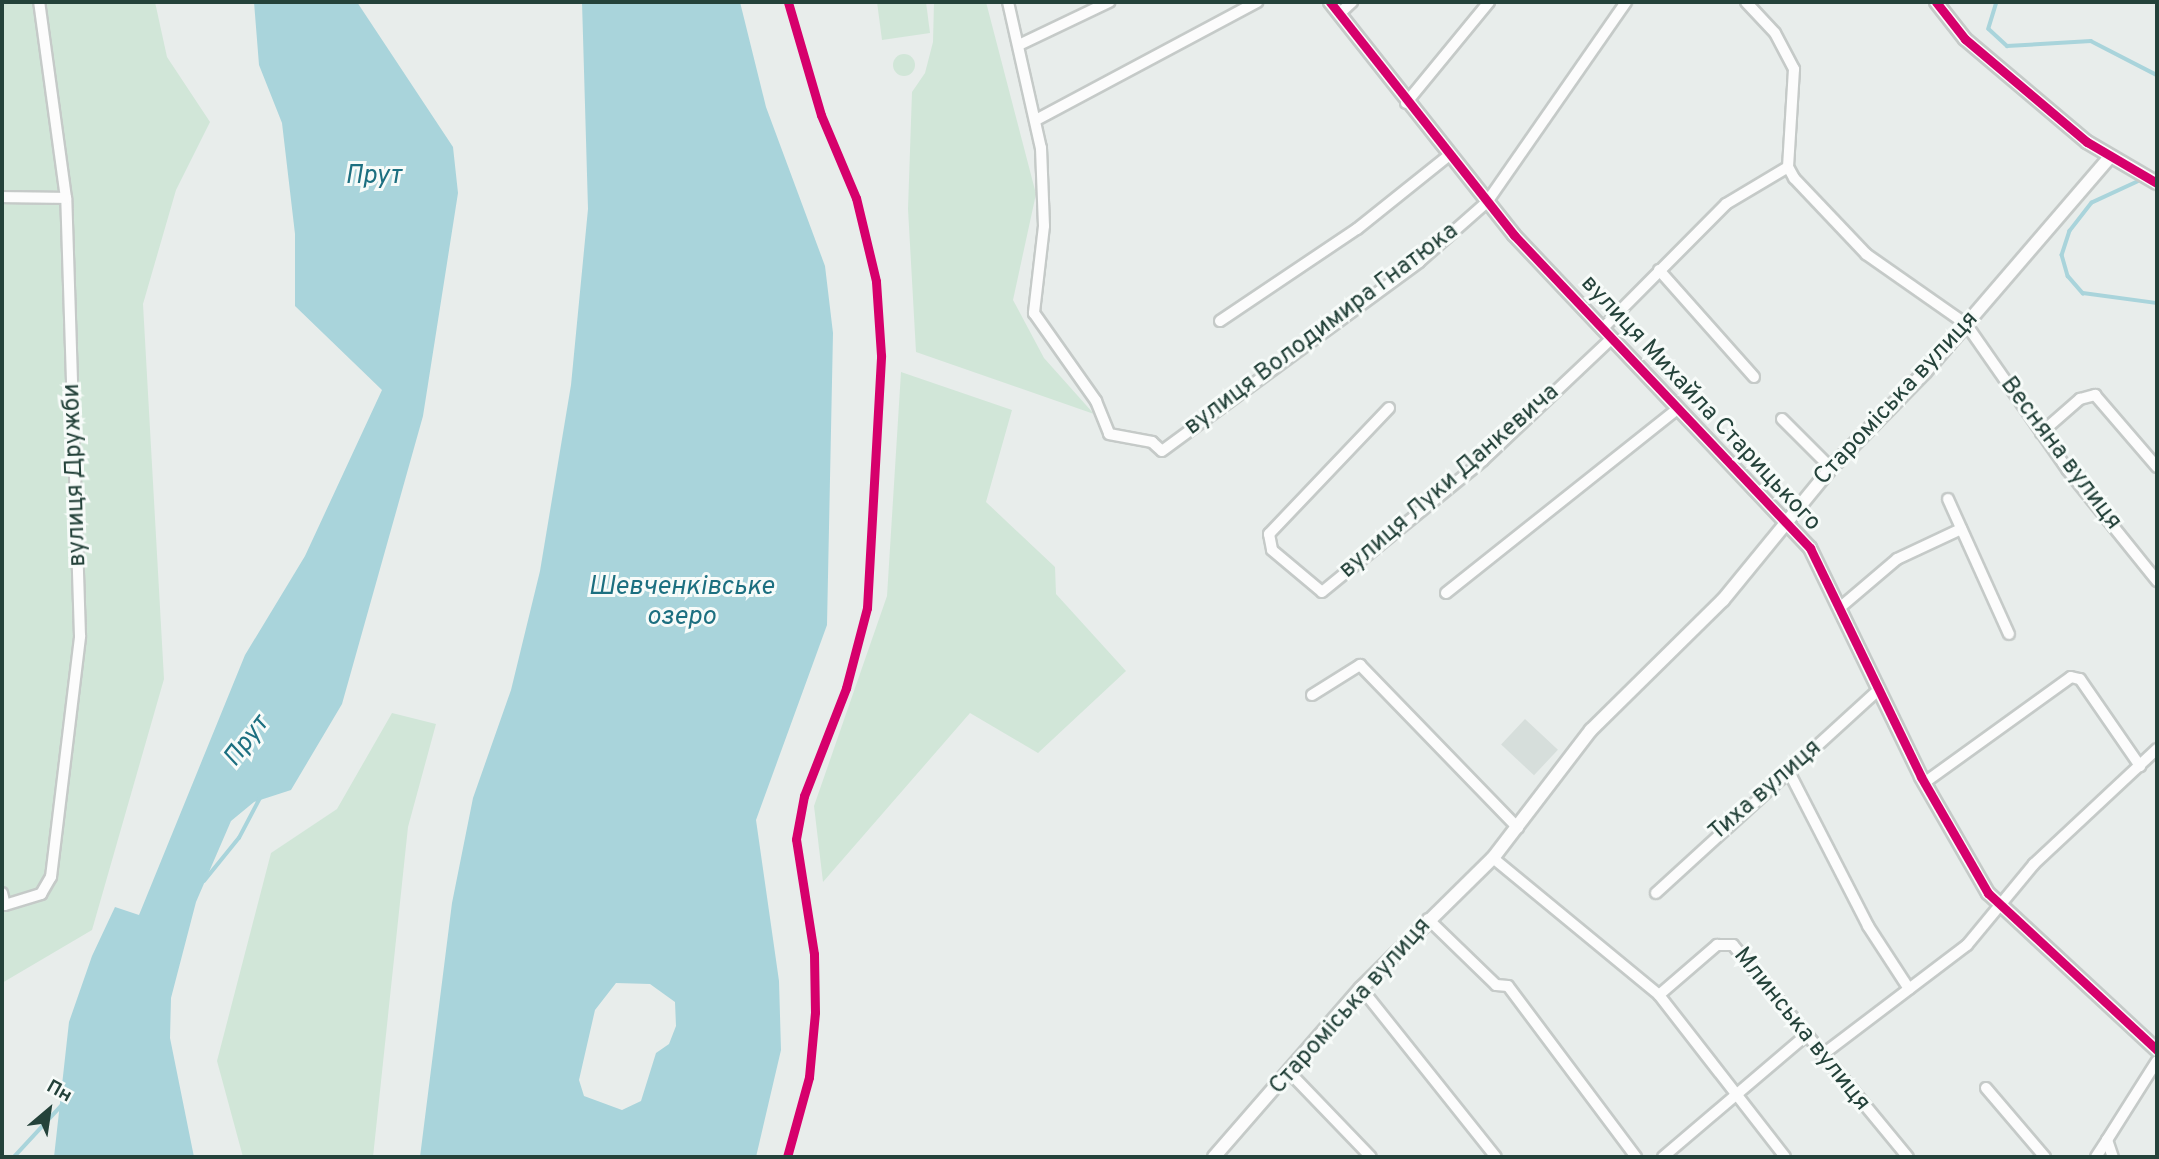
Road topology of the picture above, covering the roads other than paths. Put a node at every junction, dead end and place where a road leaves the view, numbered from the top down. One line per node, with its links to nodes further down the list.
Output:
1 (39, 2): 20 (street, вулиця Дружби)
2 (1007, 2): 12 (street)
3 (1110, 2): 12 (street)
4 (1257, 2): 14 (street)
5 (1330, 2): 11 (street, вулиця Михайла Старицького)
6 (1352, 2): 11 (street)
7 (1489, 2): 13 (street)
8 (1626, 2): 21 (street, вулиця Володимира Гнатюка)
9 (1746, 2): 17 (street)
10 (1936, 2): 16 (street)
11 (1339, 13): 13 (street, вулиця Михайла Старицького)
12 (1021, 44): 14 (street)
13 (1406, 103): 15 (street, вулиця Михайла Старицького)
14 (1036, 120): 21 (street, вулиця Володимира Гнатюка)
15 (1448, 156): 21 (street, вулиця Михайла Старицького); 23 (street)
16 (2109, 158): 18 (street); 24 (street, Староміська вулиця)
17 (1787, 167): 22 (street, вулиця Луки Данкевича); 24 (street)
18 (2156, 183)
19 (2, 197): 20 (street)
20 (66, 198): 48 (street, вулиця Дружби)
21 (1487, 202): 25 (street, вулиця Михайла Старицького)
22 (1659, 270): 25 (street, вулиця Луки Данкевича); 26 (street)
23 (1220, 321)
24 (1966, 324): 30 (street, Весняна вулиця); 32 (street, Староміська вулиця)
25 (1606, 334): 27 (street, вулиця Луки Данкевича); 28 (street, вулиця Михайла Старицького)
26 (1754, 377)
27 (1389, 408)
28 (1677, 409): 34 (street, вулиця Михайла Старицького); 37 (street)
29 (1782, 419): 32 (street)
30 (2041, 433): 31 (street); 36 (street, Весняна вулиця)
31 (2157, 467)
32 (1831, 468): 34 (street, Староміська вулиця)
33 (1948, 499): 35 (street)
34 (1785, 523): 38 (street, вулиця Михайла Старицького); 46 (street, Староміська вулиця)
35 (1961, 529): 38 (street); 39 (street)
36 (2157, 581)
37 (1446, 593)
38 (1843, 605): 40 (street, вулиця Михайла Старицького)
39 (2009, 634)
40 (1878, 690): 44 (street, Тиха вулиця); 45 (street, вулиця Михайла Старицького)
41 (1312, 695): 46 (street)
42 (2157, 749): 43 (street)
43 (2140, 766): 45 (street); 50 (street)
44 (1789, 772): 49 (street, Тиха вулиця); 53 (street)
45 (1924, 783): 50 (street, вулиця Михайла Старицького)
46 (1518, 828): 47 (street, Староміська вулиця)
47 (1493, 858): 51 (street, Староміська вулиця); 54 (street)
48 (2, 893)
49 (1656, 893)
50 (1997, 905): 53 (street); 56 (street, вулиця Михайла Старицького)
51 (1428, 919): 52 (street, Староміська вулиця); 66 (street)
52 (1361, 988): 59 (street, Староміська вулиця); 65 (street)
53 (1909, 989): 57 (street)
54 (1659, 995): 55 (street, Млинська вулиця); 61 (street)
55 (1804, 1037): 57 (street, Млинська вулиця); 61 (street)
56 (2157, 1050)
57 (1822, 1055): 69 (street, Млинська вулиця)
58 (2157, 1061): 62 (street)
59 (1291, 1074): 63 (street, Староміська вулиця); 64 (street)
60 (1986, 1088): 70 (street)
61 (1735, 1097): 67 (street); 68 (street)
62 (2107, 1140): 71 (street); 72 (street)
63 (1214, 1157)
64 (1371, 1157)
65 (1496, 1157)
66 (1636, 1157)
67 (1663, 1157)
68 (1785, 1157)
69 (1908, 1157)
70 (2045, 1157)
71 (2096, 1157)
72 (2113, 1157)

